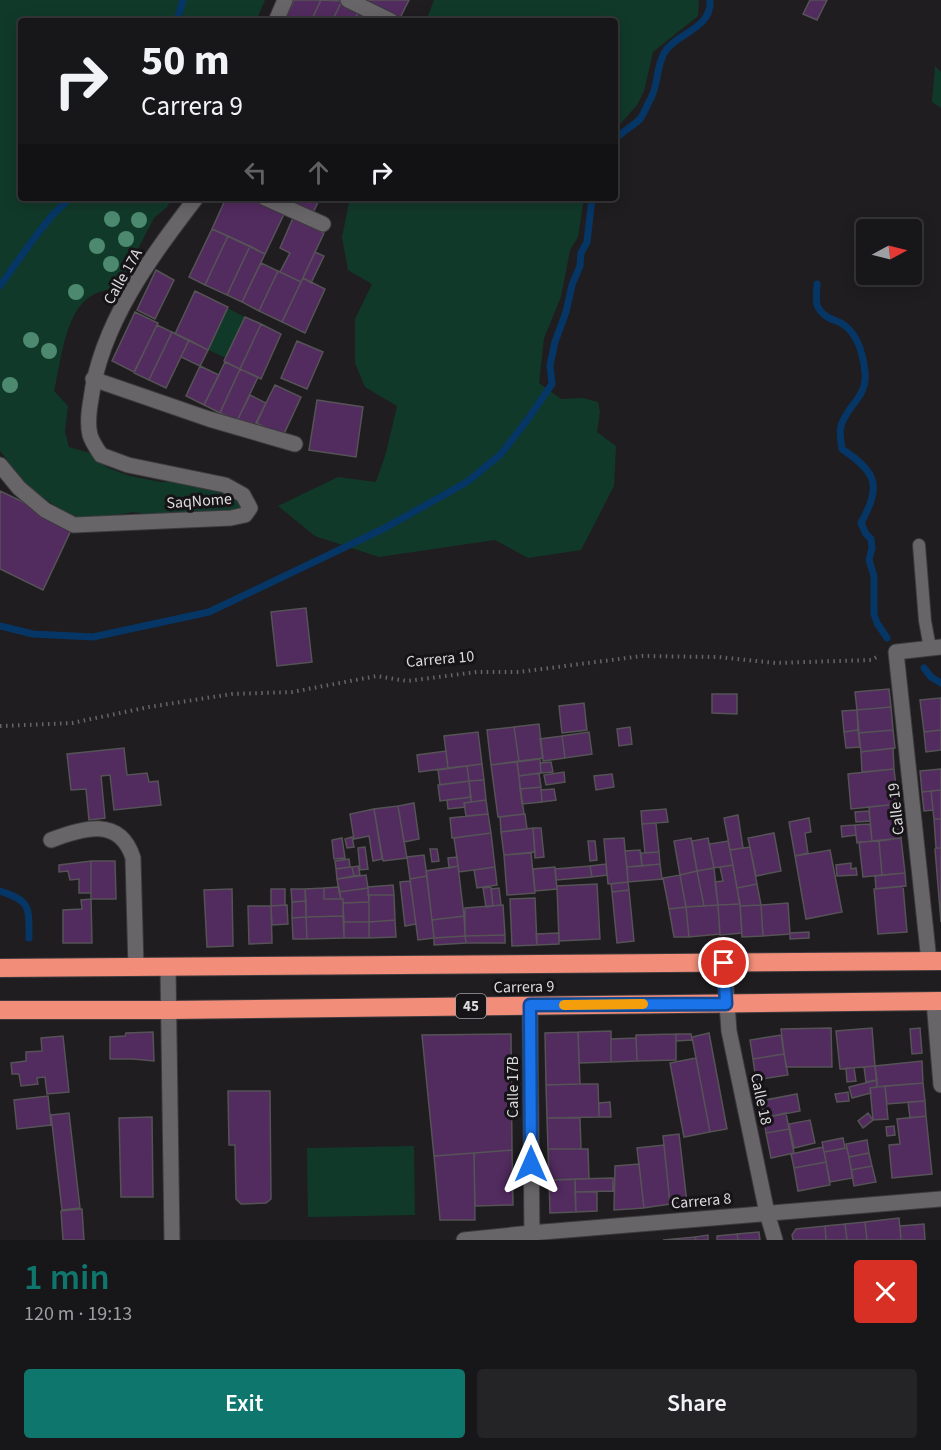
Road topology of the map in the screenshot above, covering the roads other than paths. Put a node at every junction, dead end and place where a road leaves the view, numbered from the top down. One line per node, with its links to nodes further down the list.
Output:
1 (285, 0): 3 (street)
2 (348, 0): 4 (street)
3 (277, 18)
4 (385, 18)
5 (194, 201): 8 (street, Calle 17A)
6 (272, 201): 7 (street)
7 (322, 224)
8 (93, 380): 9 (street); 10 (street, SaqNome)
9 (295, 444)
10 (0, 465)
11 (919, 545): 12 (lane)
12 (935, 647): 14 (street, Calle 19)
13 (51, 840): 17 (street)
14 (935, 961): 15 (highway, Carrera 9)
15 (724, 963): 18 (highway, Carrera 9); 20 (street, Calle 18)
16 (0, 968): 17 (highway, Carrera 9)
17 (136, 968): 18 (highway, Carrera 9)
18 (168, 968): 23 (street)
19 (937, 1001): 20 (highway, Carrera 9 / 45); 24 (street)
20 (726, 1004): 21 (highway, Carrera 9 / 45); 26 (street, Calle 18)
21 (530, 1005): 23 (highway, Carrera 9 / 45); 27 (street, Calle 17B)
22 (0, 1010): 23 (highway, Carrera 9 / 45)
23 (169, 1010): 28 (street)
24 (941, 1085)
25 (941, 1199): 26 (street, Carrera 8)
26 (767, 1213): 27 (street, Carrera 8); 30 (street, Calle 18)
27 (531, 1236): 29 (street, Carrera 8)
28 (172, 1240)
29 (464, 1240)
30 (775, 1240)

